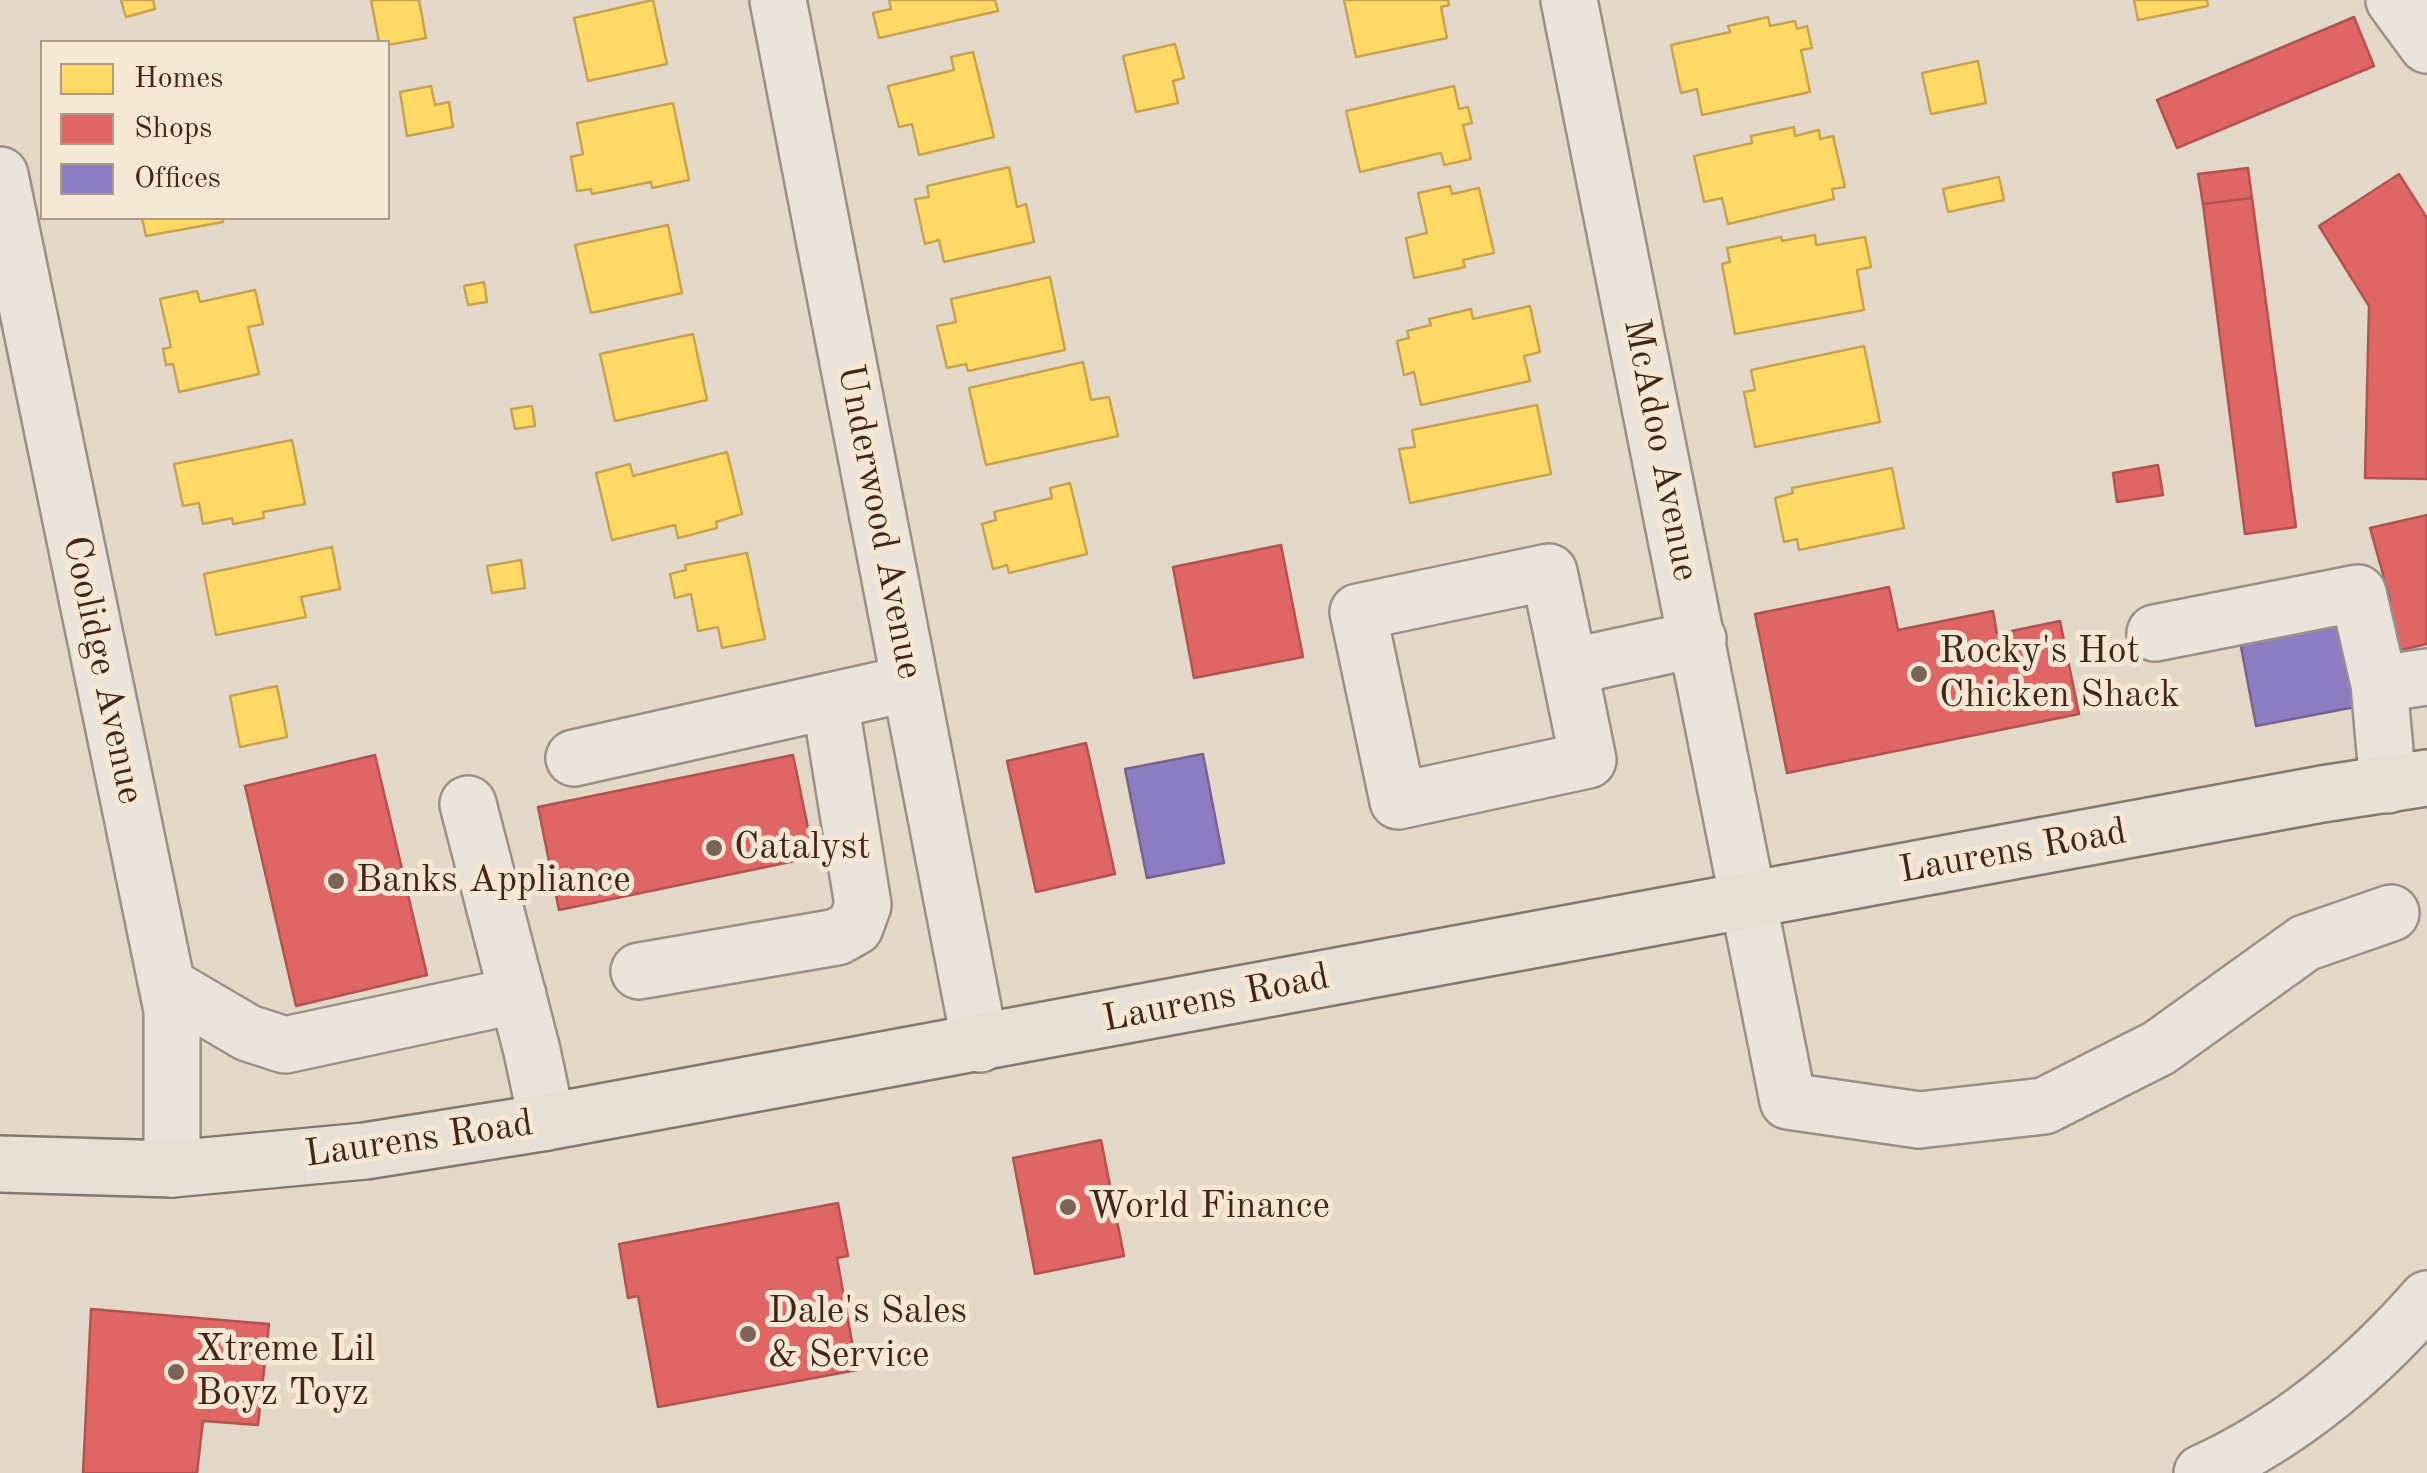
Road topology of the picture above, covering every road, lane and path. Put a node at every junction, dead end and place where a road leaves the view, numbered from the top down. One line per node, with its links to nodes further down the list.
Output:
1 (778, 0): 10 (street, Underwood Avenue)
2 (1570, 0): 7 (street, McAdoo Avenue)
3 (2394, 0): 4 (street)
4 (2427, 45)
5 (0, 175): 18 (street, Coolidge Avenue)
6 (2155, 633): 9 (street)
7 (1698, 640): 8 (street); 15 (street, McAdoo Avenue)
8 (1569, 667): 8 (street)
9 (2403, 681): 13 (street)
10 (910, 683): 11 (street); 20 (street, Underwood Avenue)
11 (830, 701): 12 (street); 17 (street)
12 (574, 758)
13 (2408, 781): 15 (main road, Laurens Road)
14 (468, 804): 19 (street)
15 (1748, 900): 16 (street, McAdoo Avenue); 20 (main road, Laurens Road)
16 (2391, 913)
17 (639, 971)
18 (168, 986): 19 (street); 23 (street, Coolidge Avenue)
19 (518, 996): 21 (street)
20 (980, 1044): 21 (main road, Laurens Road)
21 (547, 1122): 23 (main road, Laurens Road)
22 (0, 1164): 23 (main road, Laurens Road)
23 (172, 1169)
24 (2427, 1299): 25 (street)
25 (2202, 1473)

